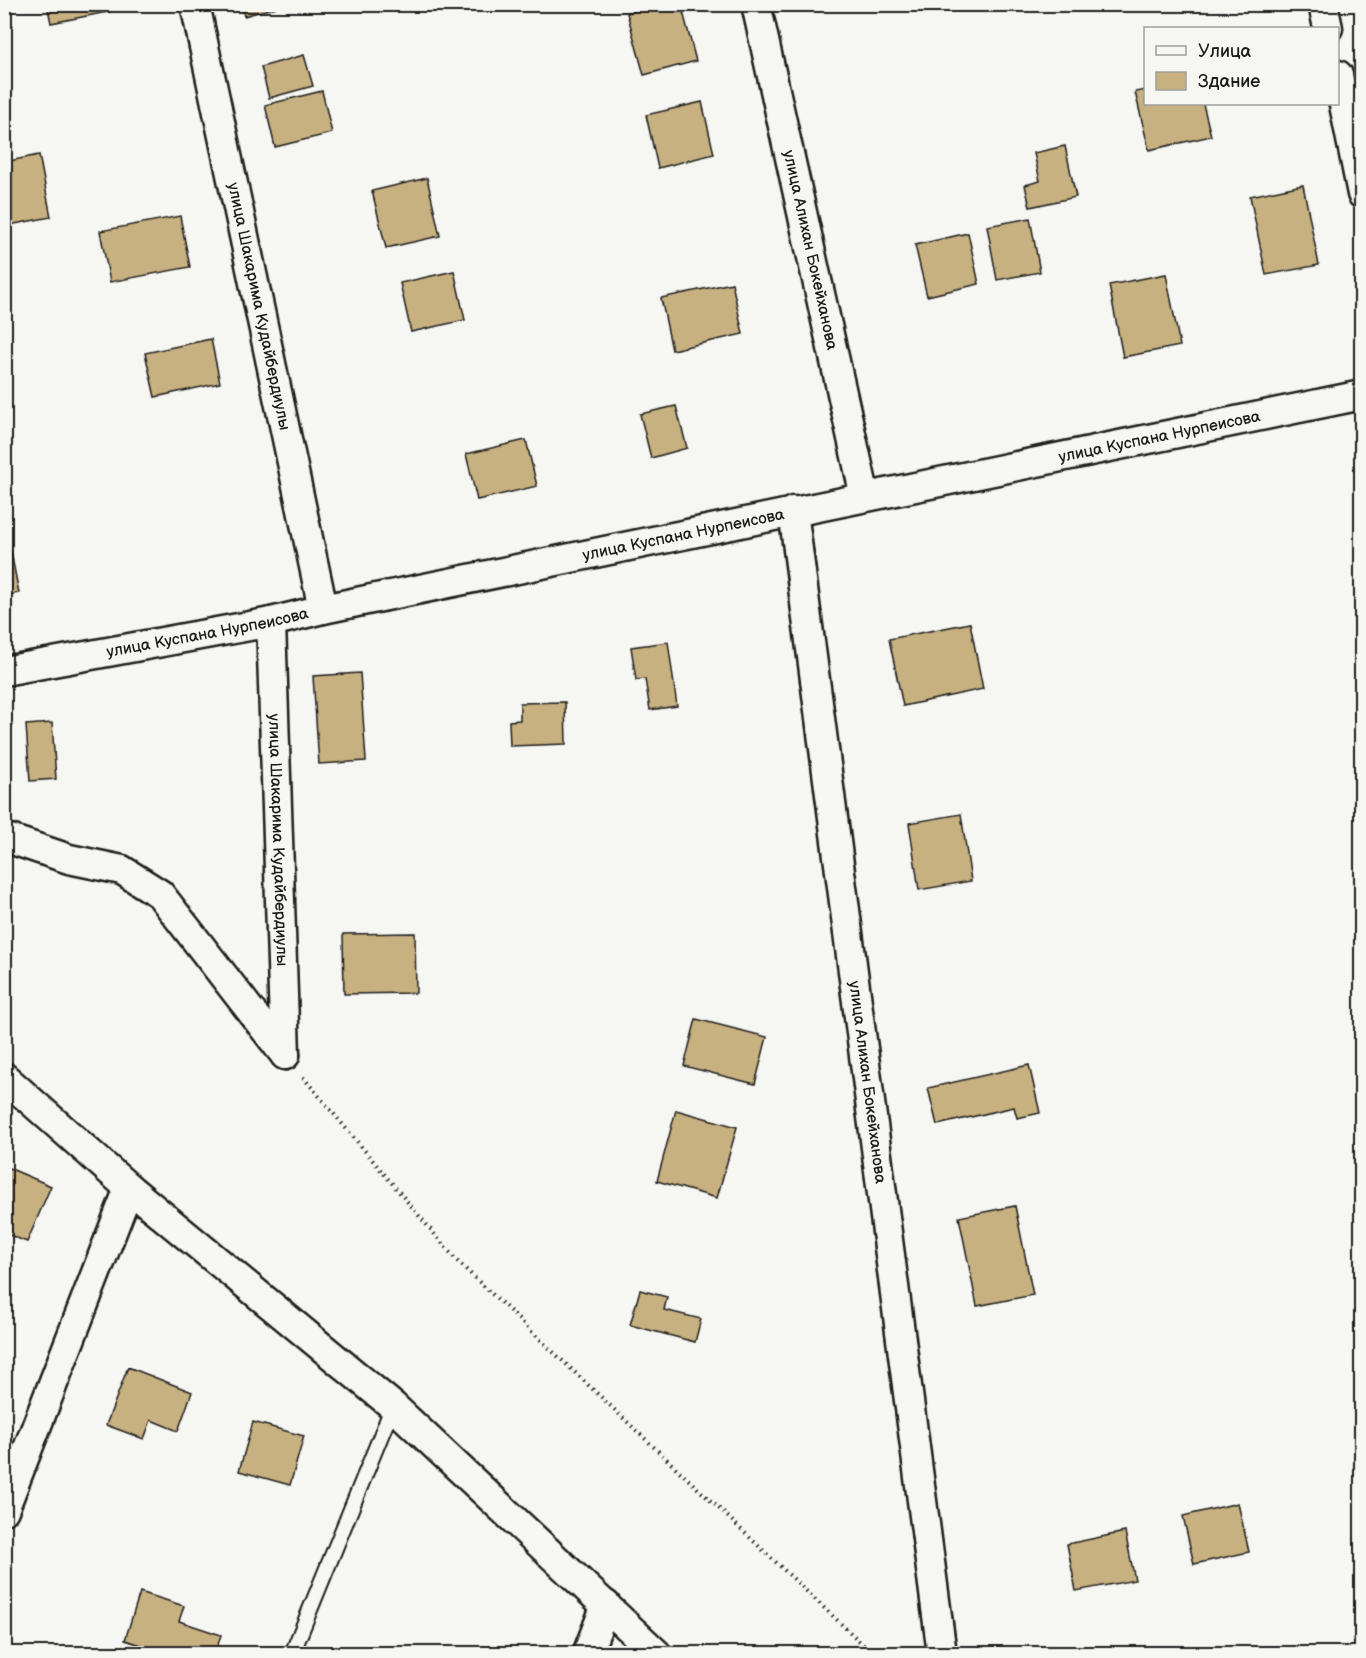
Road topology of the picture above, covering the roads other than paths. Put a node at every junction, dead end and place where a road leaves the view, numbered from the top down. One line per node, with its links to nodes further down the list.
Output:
1 (195, 4): 10 (street, улица Шакарима Кудайбердиулы)
2 (756, 4): 8 (street, улица Алихан Бокейханова)
3 (1323, 4): 4 (street)
4 (1328, 27)
5 (1339, 80): 6 (street)
6 (1362, 194)
7 (1362, 395): 8 (street, улица Куспана Нурпеисова)
8 (865, 497): 9 (street, улица Куспана Нурпеисова)
9 (793, 511): 10 (street, улица Куспана Нурпеисова); 22 (street, улица Алихан Бокейханова)
10 (323, 609): 11 (street, улица Куспана Нурпеисова)
11 (271, 622): 12 (street, улица Куспана Нурпеисова); 13 (street, улица Шакарима Кудайбердиулы)
12 (4, 671)
13 (4, 837)
14 (4, 1077): 15 (street)
15 (129, 1188): 16 (street); 17 (street)
16 (393, 1406): 18 (street); 19 (lane)
17 (4, 1510)
18 (606, 1605): 20 (street); 21 (street)
19 (292, 1653)
20 (587, 1653)
21 (657, 1653)
22 (942, 1653)

